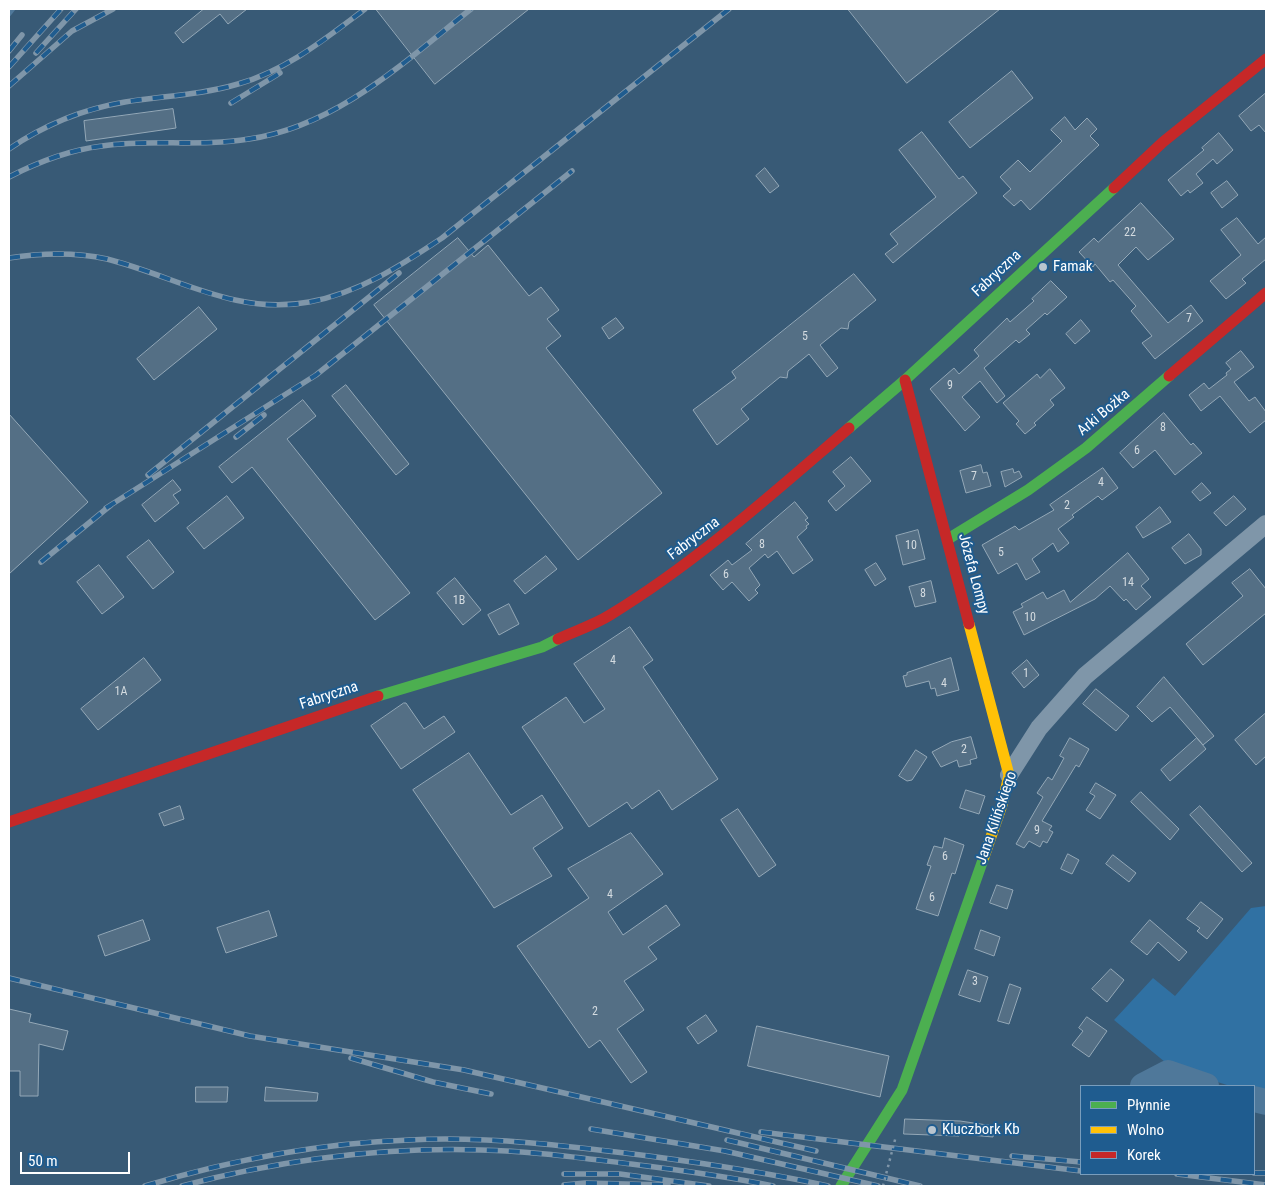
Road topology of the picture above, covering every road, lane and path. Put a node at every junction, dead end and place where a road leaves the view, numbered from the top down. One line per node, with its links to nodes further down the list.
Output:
1 (1266, 58): 3 (street, Fabryczna)
2 (1266, 293): 5 (street, Arki Bożka)
3 (905, 380): 5 (street, Józefa Lompy); 7 (street, Fabryczna)
4 (1266, 524): 6 (street, Jana Kilińskiego)
5 (948, 539): 6 (street, Józefa Lompy)
6 (1009, 775): 9 (street, Jana Kilińskiego)
7 (9, 822)
8 (896, 1136): 10 (path, bridge)
9 (841, 1186)
10 (883, 1186)

